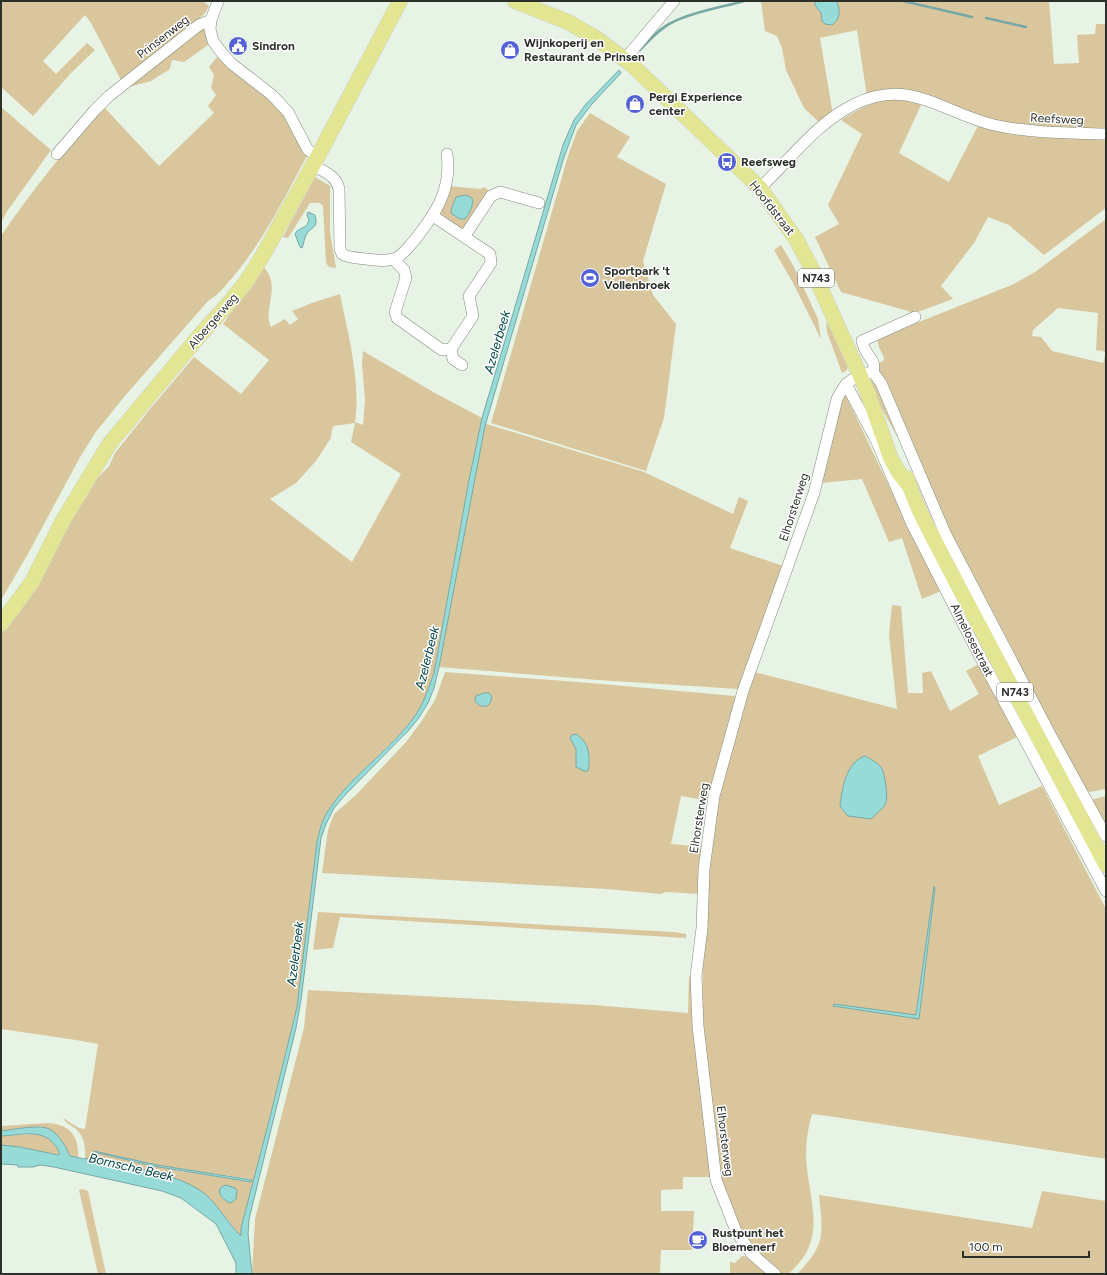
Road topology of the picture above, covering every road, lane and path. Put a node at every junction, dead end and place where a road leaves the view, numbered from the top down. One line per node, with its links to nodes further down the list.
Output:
1 (218, 1): 5 (street)
2 (400, 1): 10 (main road, Albergerweg)
3 (515, 1): 6 (main road, Hoofdstraat / N743)
4 (674, 1): 6 (street)
5 (211, 20): 8 (street, Prinsenweg); 10 (street)
6 (625, 59): 11 (main road, Hoofdstraat / N743)
7 (1106, 134): 11 (street, Reefsweg)
8 (57, 154)
9 (447, 154): 13 (street)
10 (316, 161): 15 (street); 21 (main road, Albergerweg)
11 (760, 188): 19 (main road, Hoofdstraat / N743)
12 (539, 203): 14 (street)
13 (433, 216): 14 (street); 15 (street)
14 (464, 237): 17 (street)
15 (393, 259): 17 (street)
16 (915, 317): 19 (street)
17 (451, 349): 18 (street)
18 (462, 365)
19 (867, 374): 20 (street, Elhorsterweg); 22 (street); 23 (main road, Almelosestraat / N743)
20 (846, 384): 24 (street, Almelosestraat); 25 (street, Elhorsterweg)
21 (1, 624)
22 (1106, 836)
23 (1106, 865)
24 (1106, 891)
25 (775, 1274)

